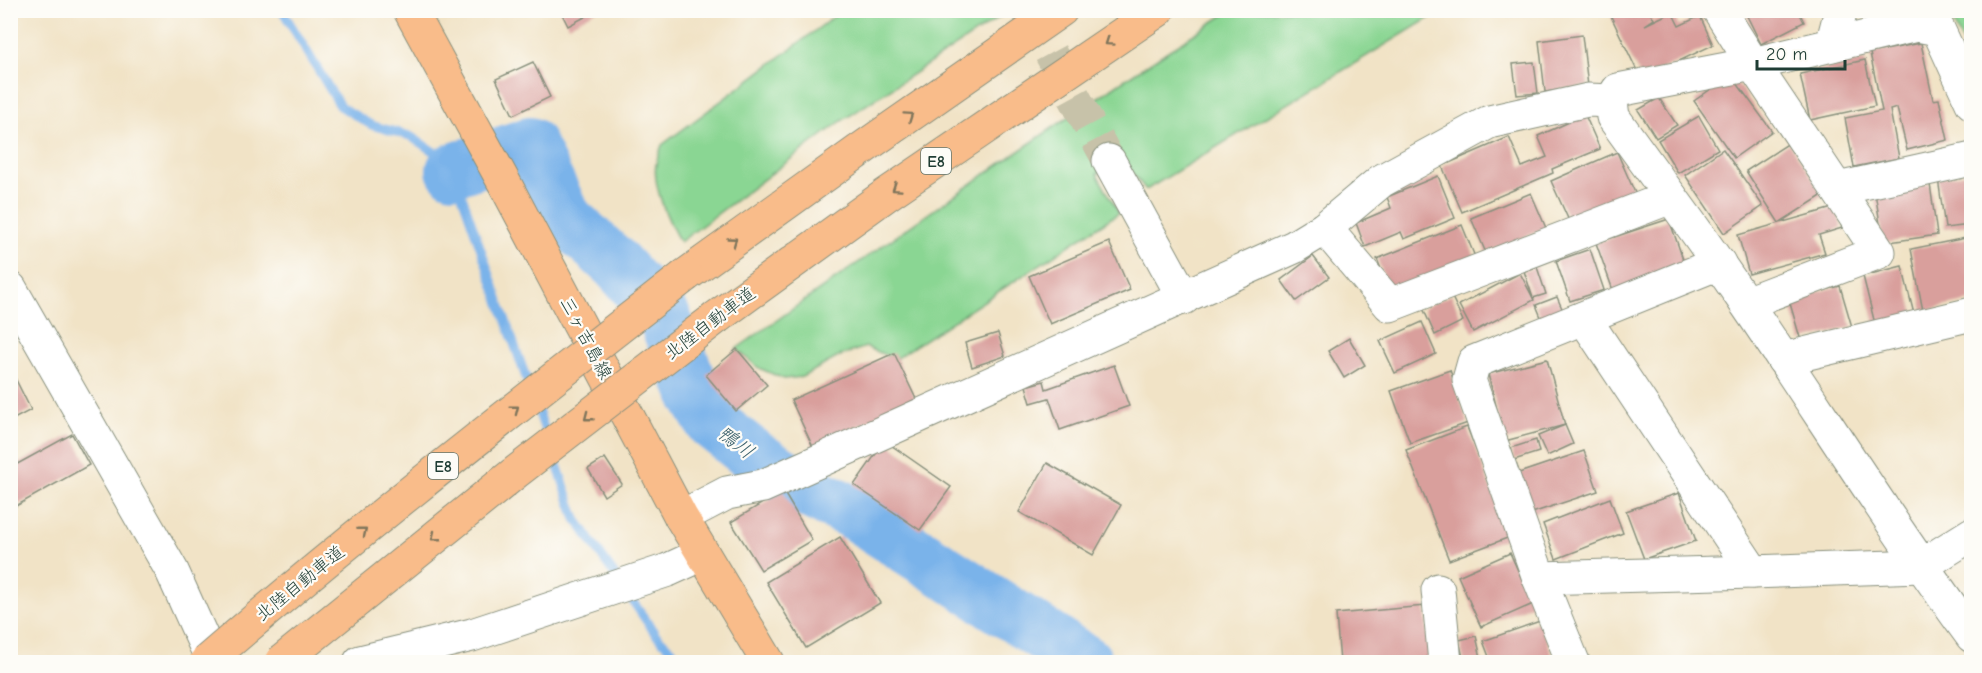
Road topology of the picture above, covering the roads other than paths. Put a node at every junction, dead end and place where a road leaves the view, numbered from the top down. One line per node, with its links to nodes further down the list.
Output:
1 (410, 10): 22 (main road, 三ヶ吉島線)
2 (1060, 10): 30 (main road, 北陸自動車道 / E8, one-way to 2, bridge)
3 (1158, 10): 32 (main road, 北陸自動車道 / E8, one-way to 32, bridge)
4 (1719, 10): 7 (street)
5 (1841, 10): 6 (street)
6 (1832, 45): 7 (street); 9 (street)
7 (1753, 64): 8 (street); 12 (street)
8 (1611, 101): 13 (street); 14 (street)
9 (1971, 103)
10 (1971, 159): 12 (street)
11 (1109, 161): 17 (street)
12 (1837, 189): 18 (street)
13 (1671, 197): 14 (street); 15 (street)
14 (1324, 228): 17 (street)
15 (1719, 263): 18 (street); 19 (street)
16 (10, 288): 31 (street)
17 (1184, 298): 22 (street)
18 (1746, 303): 21 (street)
19 (1584, 318): 26 (street); 27 (street)
20 (1967, 322): 21 (street)
21 (1783, 358): 25 (street)
22 (681, 517): 24 (main road, 三ヶ吉島線)
23 (1971, 534): 25 (street)
24 (703, 554): 33 (street); 34 (main road, 三ヶ吉島線)
25 (1921, 566): 26 (street); 29 (street)
26 (1753, 572): 27 (street)
27 (1539, 579): 36 (street)
28 (1438, 590): 35 (street)
29 (1971, 636)
30 (206, 663)
31 (213, 663)
32 (281, 663)
33 (360, 663)
34 (768, 663)
35 (1445, 663)
36 (1573, 663)

